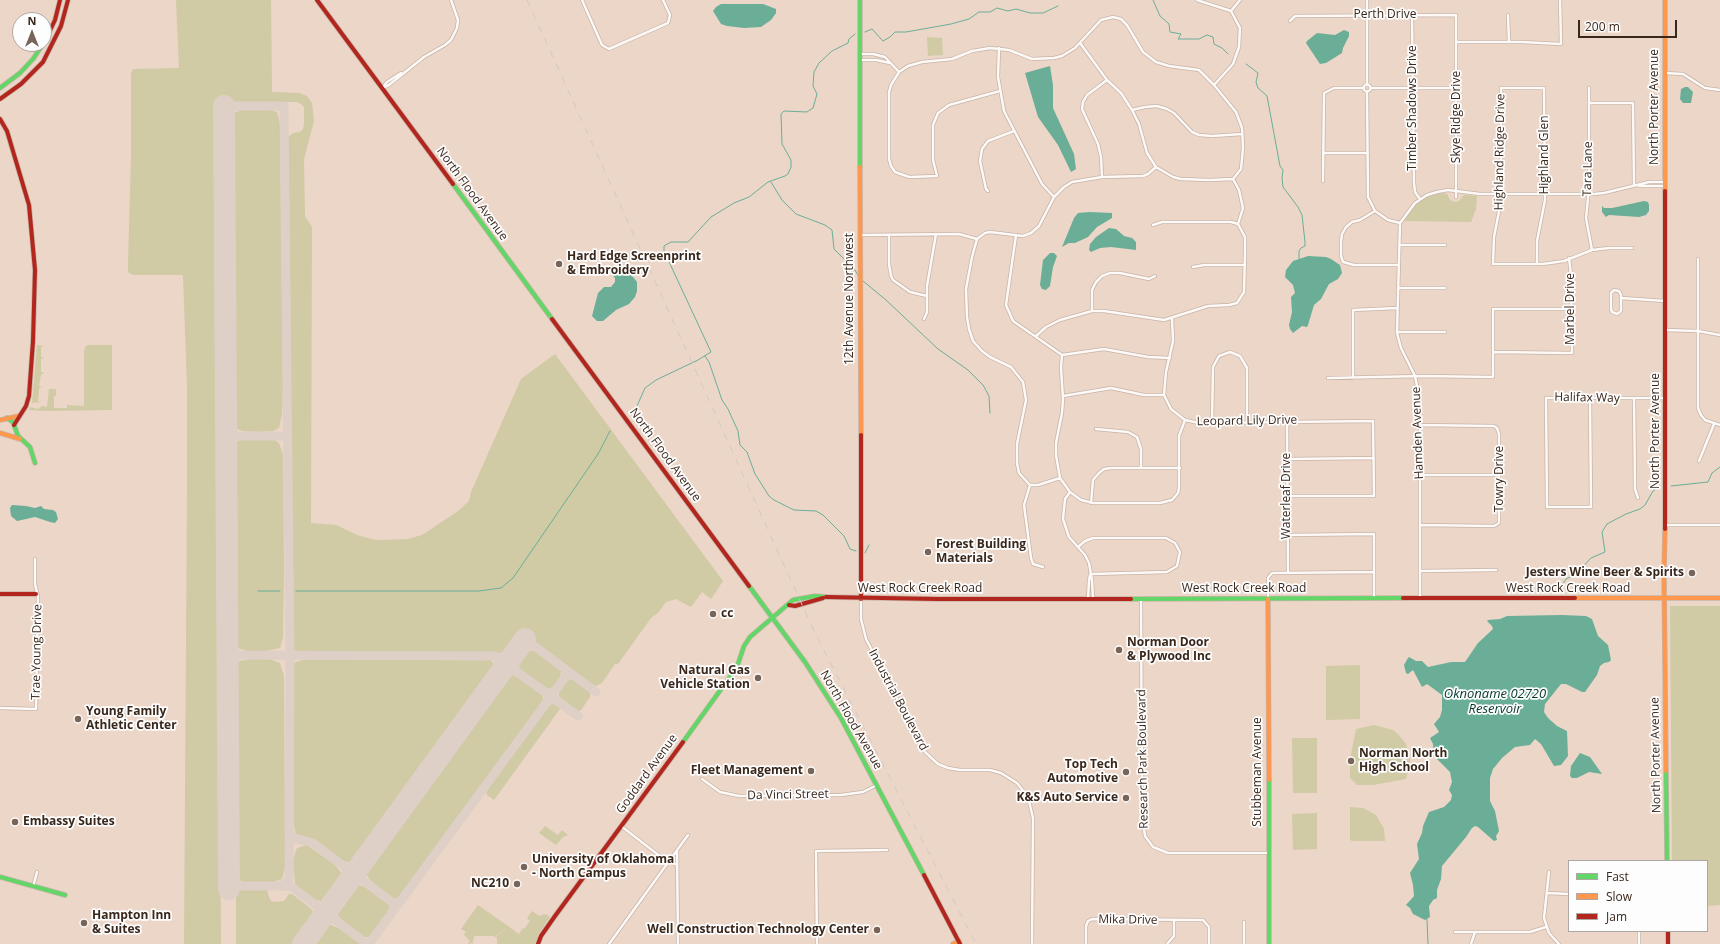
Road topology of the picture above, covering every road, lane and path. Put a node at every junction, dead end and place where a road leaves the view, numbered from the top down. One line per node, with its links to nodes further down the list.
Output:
1 (60, 0): 18 (main road)
2 (68, 0): 43 (main road)
3 (317, 0): 33 (main road, North Flood Avenue)
4 (451, 0): 33 (street)
5 (582, 0): 6 (street)
6 (663, 0)
7 (860, 0): 24 (main road, 12th Avenue Northwest)
8 (1197, 0): 13 (street)
9 (1240, 0): 13 (street)
10 (1367, 0): 16 (street)
11 (1560, 0): 20 (street)
12 (1665, 0): 28 (main road, North Porter Avenue)
13 (1231, 11): 30 (street)
14 (1508, 14): 20 (street)
15 (1412, 15): 16 (street, Perth Drive); 19 (street, Perth Drive); 36 (street, Timber Shadows Drive)
16 (1367, 16): 17 (street, Perth Drive); 31 (street)
17 (1290, 21)
18 (52, 25)
19 (1456, 42): 20 (street); 37 (street, Skye Ridge Drive)
20 (1509, 42)
21 (1080, 43): 22 (street); 29 (street); 30 (street)
22 (999, 48): 27 (street); 41 (street)
23 (38, 52): 32 (main road)
24 (860, 54): 25 (main road, 12th Avenue Northwest); 26 (street)
25 (860, 60): 26 (street); 70 (main road, 12th Avenue Northwest)
26 (890, 63): 27 (street)
27 (899, 72): 41 (street)
28 (1665, 73): 40 (street); 55 (main road, North Porter Avenue)
29 (1107, 80): 45 (street); 52 (street)
30 (1214, 85): 48 (street)
31 (1367, 85): 34 (street); 35 (street)
32 (0, 88)
33 (382, 88): 162 (main road, North Flood Avenue)
34 (1364, 88): 42 (street); 49 (street)
35 (1371, 88): 36 (street); 42 (street)
36 (1413, 88): 37 (street); 64 (street, Timber Shadows Drive)
37 (1457, 88): 58 (street, Skye Ridge Drive)
38 (1501, 88): 59 (street, Highland Ridge Drive); 60 (street, Highland Glen)
39 (1589, 88): 44 (street, Tara Lane)
40 (1720, 90)
41 (1000, 91): 47 (street)
42 (1367, 91): 50 (street)
43 (0, 99)
44 (1589, 103): 56 (street); 61 (street, Tara Lane)
45 (1132, 110): 48 (street); 51 (street)
46 (0, 119): 112 (main road)
47 (1014, 131): 57 (street); 62 (street)
48 (1242, 134): 53 (street)
49 (1323, 153): 50 (street); 54 (street)
50 (1368, 153): 65 (street)
51 (1156, 167): 52 (street); 53 (street)
52 (1102, 177): 62 (street)
53 (1233, 179): 67 (street)
54 (1323, 181)
55 (1665, 184): 56 (street); 89 (main road, North Porter Avenue)
56 (1635, 186): 61 (street)
57 (988, 191)
58 (1457, 192): 59 (street); 63 (street, Skye Ridge Drive); 64 (street)
59 (1501, 194): 60 (street); 80 (street, Highland Ridge Drive)
60 (1545, 194): 61 (street); 80 (street, Highland Glen)
61 (1589, 194): 77 (street, Tara Lane)
62 (1054, 197): 72 (street)
63 (1456, 197)
64 (1420, 199): 66 (street)
65 (1375, 212): 66 (street); 82 (street)
66 (1400, 223): 74 (street, Hamden Avenue)
67 (1238, 224): 68 (street); 81 (street)
68 (1153, 225)
69 (936, 234): 71 (street); 73 (street); 87 (street)
70 (860, 235): 71 (street); 156 (main road, 12th Avenue Northwest)
71 (889, 235): 87 (street)
72 (1016, 235): 73 (street); 100 (street)
73 (977, 239): 135 (street)
74 (1399, 245): 75 (street); 82 (street, Hamden Avenue)
75 (1445, 245)
76 (1632, 248): 77 (street)
77 (1592, 250): 78 (street)
78 (1570, 258): 80 (street); 91 (street, Marbel Drive)
79 (1698, 259): 96 (street)
80 (1537, 264)
81 (1245, 265): 83 (street); 93 (street)
82 (1398, 265): 85 (street, Hamden Avenue)
83 (1193, 267)
84 (1155, 276): 92 (street)
85 (1398, 288): 86 (street); 90 (street, Hamden Avenue)
86 (1445, 288)
87 (927, 296): 94 (street)
88 (1621, 298): 88 (street); 89 (street)
89 (1665, 301): 95 (main road, North Porter Avenue)
90 (1397, 308): 97 (street, Hamden Avenue); 106 (street)
91 (1572, 308): 101 (street); 101 (street, Marbel Drive)
92 (1092, 311): 93 (street); 100 (street)
93 (1172, 318): 103 (street)
94 (924, 319)
95 (1665, 330): 96 (street); 111 (main road, North Porter Avenue)
96 (1698, 331): 99 (street); 119 (street)
97 (1397, 332): 98 (street); 104 (street, Hamden Avenue)
98 (1445, 332)
99 (1720, 335)
100 (1036, 336): 102 (street)
101 (1493, 352): 104 (street)
102 (1062, 355): 103 (street); 108 (street)
103 (1170, 358): 107 (street)
104 (1415, 376): 106 (street); 120 (street, Hamden Avenue)
105 (1328, 378): 106 (street)
106 (1352, 378)
107 (1164, 395): 108 (street); 115 (street, Leopard Lily Drive)
108 (1063, 396): 134 (street)
109 (1590, 398): 109 (street, Halifax Way); 110 (street, Halifax Way)
110 (1634, 398): 111 (street, Halifax Way); 138 (street)
111 (1666, 398): 141 (main road, North Porter Avenue)
112 (19, 416): 113 (main road); 122 (main road)
113 (7, 418): 114 (main road); 122 (main road)
114 (0, 420)
115 (1185, 420): 117 (street, Leopard Lily Drive); 131 (street)
116 (1287, 421): 118 (street, Leopard Lily Drive); 126 (street, Leopard Lily Drive); 127 (street, Waterleaf Drive)
117 (1212, 422): 118 (street, Leopard Lily Drive); 118 (street)
118 (1247, 422)
119 (1714, 424): 121 (street); 128 (street)
120 (1420, 425): 132 (street, Hamden Avenue); 133 (street, Towry Drive)
121 (1720, 425)
122 (14, 426): 124 (main road); 125 (main road)
123 (1096, 429): 130 (street)
124 (3, 435): 125 (main road)
125 (21, 439): 129 (main road)
126 (1374, 458): 127 (street); 137 (street)
127 (1287, 459): 137 (street, Waterleaf Drive)
128 (1699, 461)
129 (35, 463)
130 (1142, 468): 131 (street); 139 (street)
131 (1180, 468): 139 (street)
132 (1420, 475): 133 (street); 140 (street, Hamden Avenue)
133 (1500, 475): 140 (street, Towry Drive)
134 (1060, 478): 135 (street); 136 (street)
135 (1030, 485): 146 (street)
136 (1070, 492): 139 (street); 144 (street)
137 (1287, 496): 143 (street, Waterleaf Drive)
138 (1638, 498)
139 (1091, 502)
140 (1420, 525): 147 (street, Hamden Avenue)
141 (1666, 525): 142 (street); 154 (main road, North Porter Avenue)
142 (1720, 525)
143 (1288, 535): 149 (street, Waterleaf Drive); 150 (street)
144 (1078, 547): 151 (street); 151 (street)
145 (35, 559): 153 (street, Trae Young Drive)
146 (1043, 567)
147 (1420, 570): 148 (street); 161 (street, Hamden Avenue)
148 (1496, 570)
149 (1288, 572): 150 (street); 159 (street)
150 (1374, 572): 160 (street)
151 (1091, 574): 157 (street)
152 (0, 594): 153 (main road)
153 (36, 594): 163 (street, Trae Young Drive)
154 (1664, 598): 155 (main road, West Rock Creek Road); 161 (main road, West Rock Creek Road); 171 (main road, North Porter Avenue)
155 (1720, 598)
156 (861, 599): 157 (main road, West Rock Creek Road); 162 (main road, West Rock Creek Road); 194 (street, Industrial Boulevard)
157 (1090, 599): 158 (main road, West Rock Creek Road)
158 (1141, 599): 159 (main road, West Rock Creek Road); 170 (street, Research Park Boulevard)
159 (1268, 599): 160 (main road, West Rock Creek Road); 170 (main road, Stubbeman Avenue)
160 (1374, 599): 161 (main road, West Rock Creek Road)
161 (1420, 599)
162 (772, 617): 165 (main road, North Flood Avenue); 166 (main road, Goddard Avenue)
163 (0, 708)
164 (702, 779): 165 (street, Da Vinci Street)
165 (878, 785): 188 (main road, North Flood Avenue)
166 (621, 826): 172 (street); 189 (main road, Goddard Avenue)
167 (688, 835): 168 (street)
168 (677, 850): 172 (street); 173 (street)
169 (887, 850): 192 (street)
170 (1268, 853): 199 (main road, Stubbeman Avenue)
171 (1667, 860)
172 (670, 861): 173 (street); 190 (street)
173 (677, 865): 191 (street)
174 (37, 872): 177 (street)
175 (1549, 872): 178 (street)
176 (0, 877): 177 (main road)
177 (33, 887): 180 (main road)
178 (1546, 893): 179 (street); 183 (street)
179 (1568, 894)
180 (65, 895)
181 (1174, 920): 195 (street, Mika Drive); 196 (street); 197 (street)
182 (1244, 922): 198 (street)
183 (1546, 927): 185 (street); 201 (street)
184 (1455, 932): 185 (street)
185 (1475, 932): 200 (street)
186 (1639, 932): 202 (street)
187 (1668, 932): 203 (main road)
188 (959, 943): 193 (main road)
189 (538, 944)
190 (609, 944)
191 (678, 944)
192 (817, 944)
193 (953, 944)
194 (1032, 944)
195 (1086, 944)
196 (1167, 944)
197 (1209, 944)
198 (1244, 944)
199 (1269, 944)
200 (1471, 944)
201 (1559, 944)
202 (1639, 944)
203 (1668, 944)

